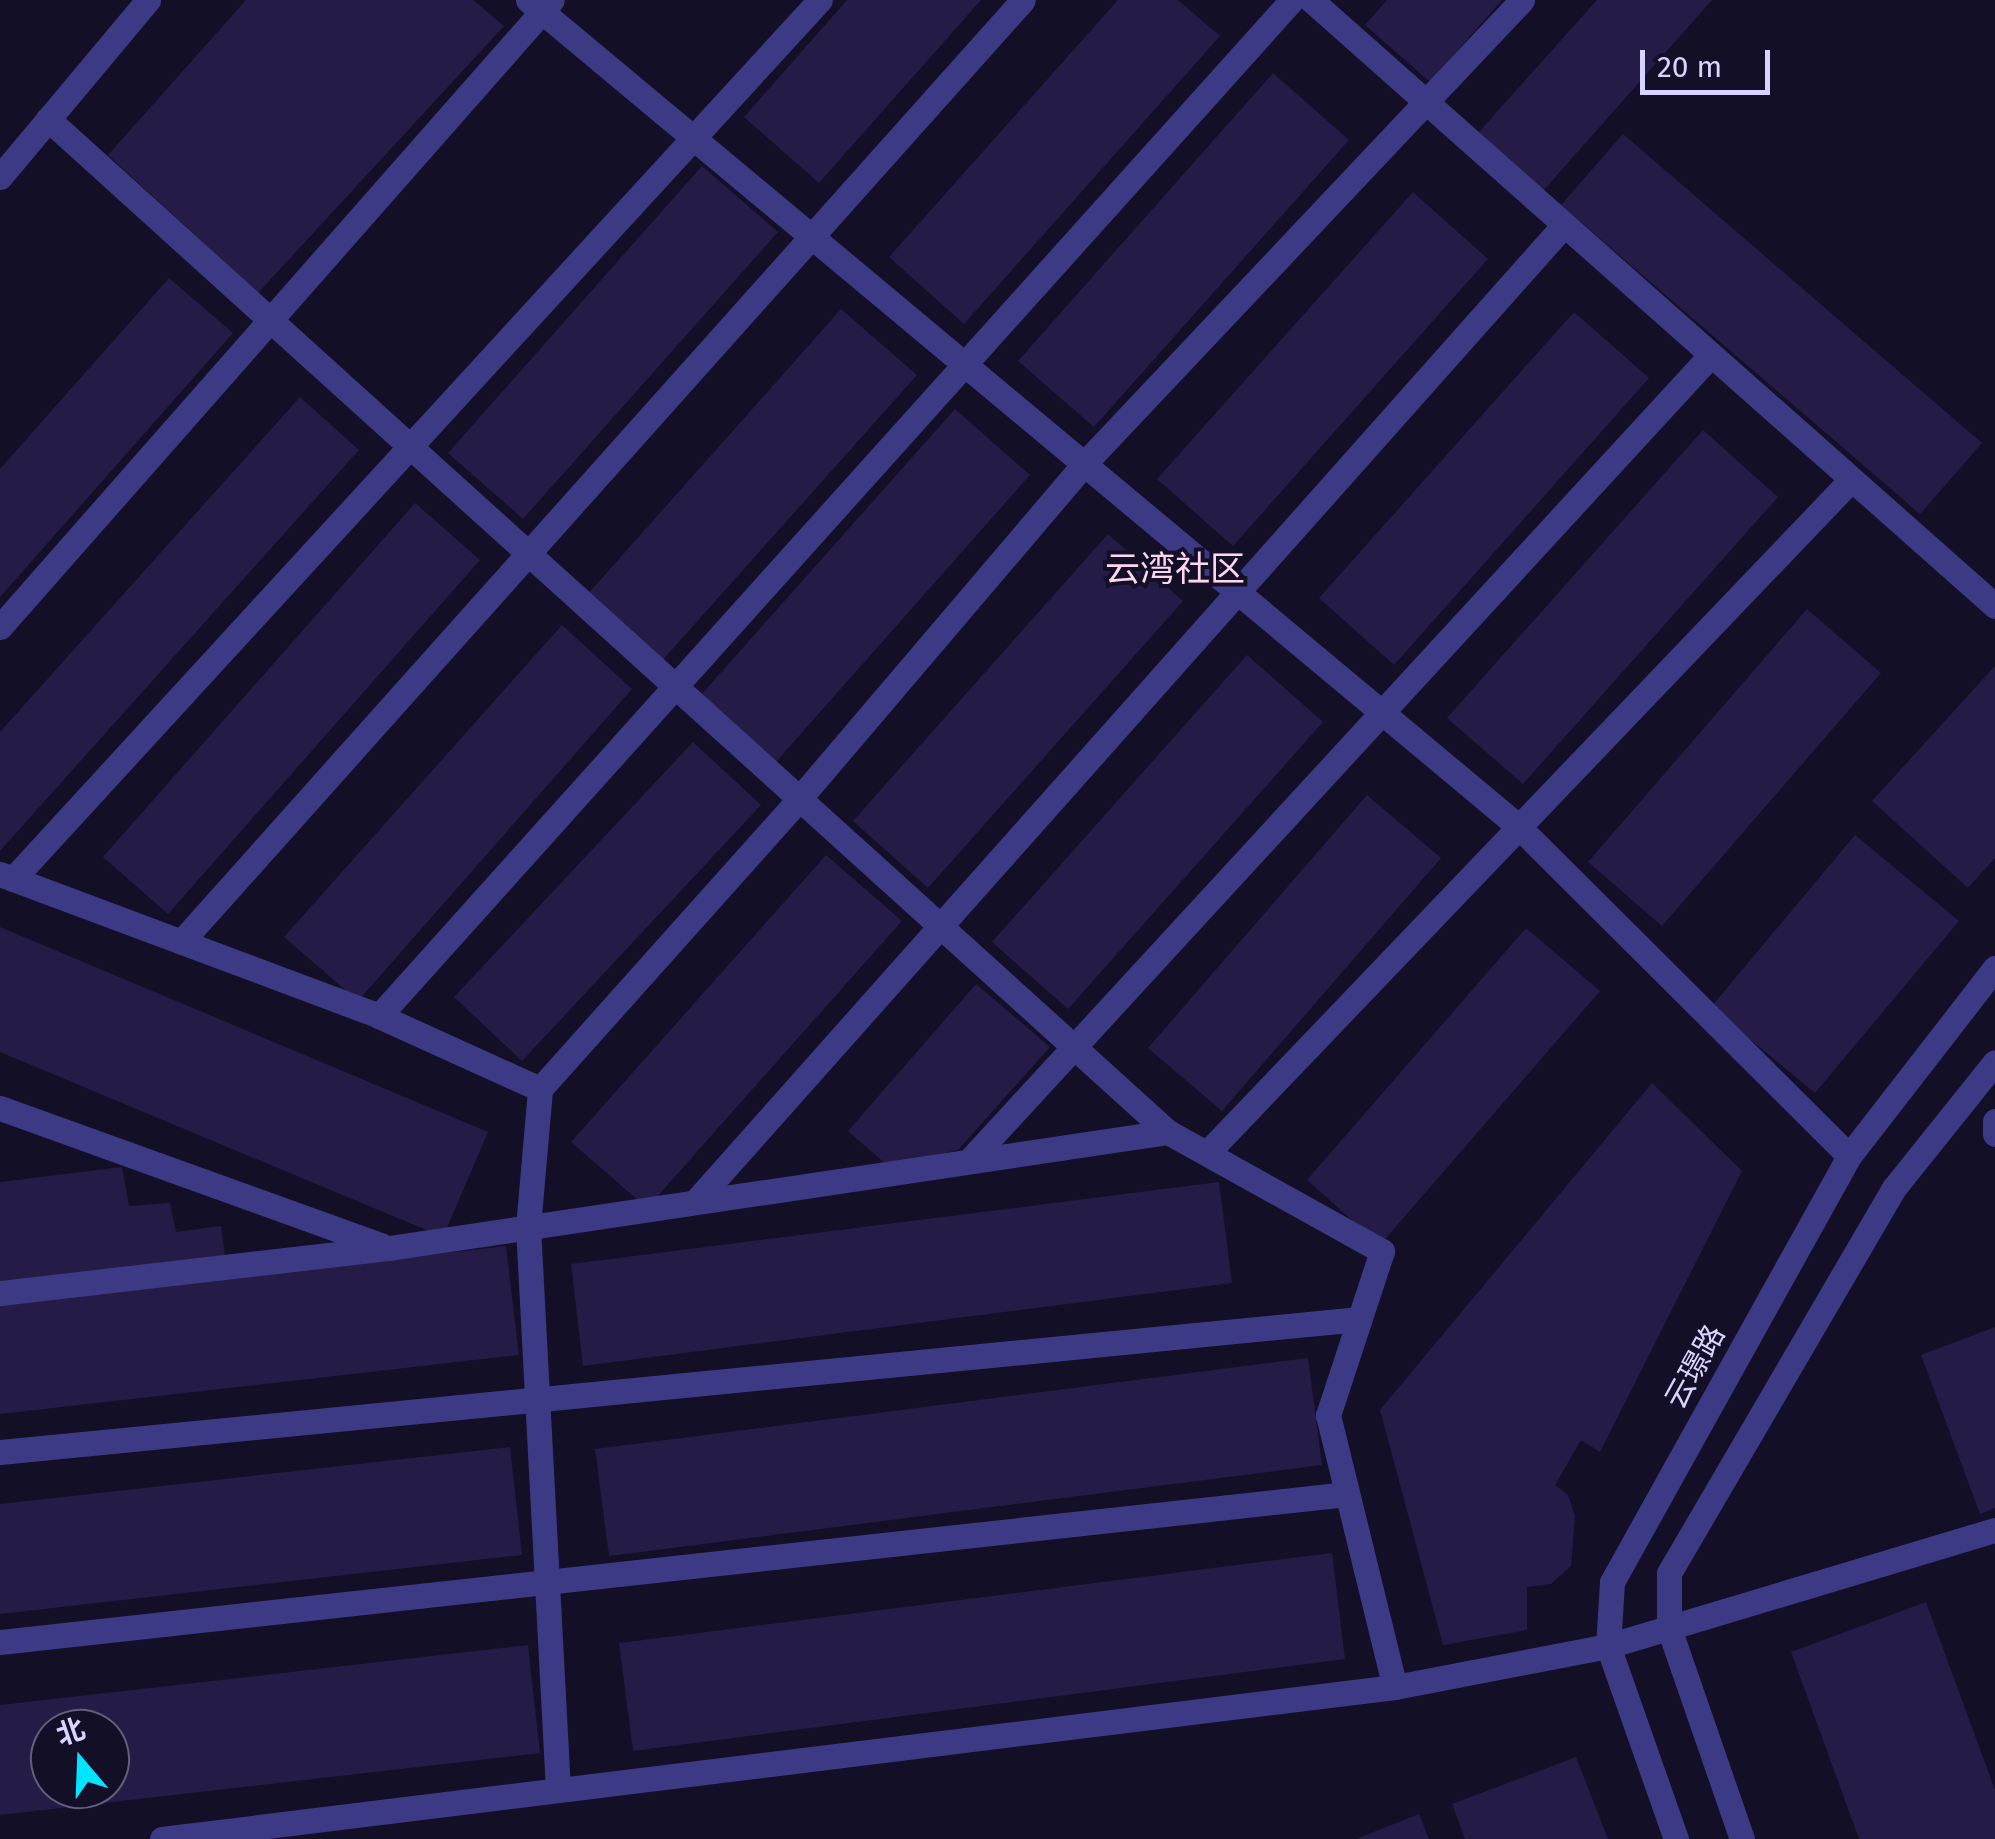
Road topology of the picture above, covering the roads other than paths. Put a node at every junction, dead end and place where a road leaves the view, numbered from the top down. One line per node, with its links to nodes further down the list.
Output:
1 (148, 0): 9 (street)
2 (820, 0): 10 (street)
3 (1023, 0): 13 (street)
4 (1292, 0): 16 (street)
5 (1311, 0): 8 (street)
6 (1522, 0): 8 (street)
7 (541, 4): 10 (street); 14 (street)
8 (1426, 103): 12 (street); 18 (street)
9 (48, 119): 11 (street); 14 (street)
10 (693, 138): 13 (street); 17 (street)
11 (0, 177)
12 (1564, 226): 15 (street); 21 (street)
13 (812, 237): 16 (street); 20 (street)
14 (270, 320): 17 (street); 23 (street)
15 (1709, 357): 19 (street); 25 (street)
16 (965, 364): 18 (street); 24 (street)
17 (410, 446): 20 (street); 28 (street)
18 (1084, 464): 21 (street); 26 (street)
19 (1848, 482): 22 (street); 27 (street)
20 (529, 554): 24 (street); 30 (street)
21 (1238, 592): 25 (street); 29 (street)
22 (1995, 606)
23 (0, 627)
24 (675, 686): 26 (street); 32 (street)
25 (1382, 713): 27 (street); 33 (street)
26 (799, 799): 29 (street); 35 (street)
27 (1518, 826): 40 (street); 41 (street)
28 (6, 876): 30 (street)
29 (940, 926): 33 (street); 43 (street)
30 (181, 942): 32 (street)
31 (1995, 968): 41 (street, 云璟路)
32 (380, 1016): 35 (street)
33 (1074, 1047): 38 (street); 42 (street)
34 (1995, 1062): 53 (street)
35 (540, 1089): 44 (street)
36 (0, 1108): 45 (street)
37 (1995, 1121): 39 (street)
38 (1168, 1132): 40 (street); 42 (street)
39 (1995, 1134)
40 (1207, 1153): 47 (street)
41 (1849, 1156): 55 (street, 云璟路)
42 (969, 1161): 43 (street)
43 (695, 1202): 44 (street)
44 (528, 1227): 45 (street); 48 (street)
45 (389, 1248): 46 (street)
46 (0, 1293)
47 (1360, 1319): 48 (street); 50 (street)
48 (538, 1397): 49 (street); 52 (street)
49 (0, 1452)
50 (1347, 1494): 52 (street); 56 (street)
51 (1995, 1530): 53 (street)
52 (547, 1582): 54 (street); 57 (street)
53 (1669, 1628): 55 (street); 61 (street)
54 (0, 1642)
55 (1608, 1646): 56 (street); 60 (street, 云璟路)
56 (1395, 1687): 57 (street)
57 (558, 1790): 58 (street)
58 (218, 1836): 59 (street)
59 (162, 1839)
60 (1676, 1839)
61 (1742, 1839)

